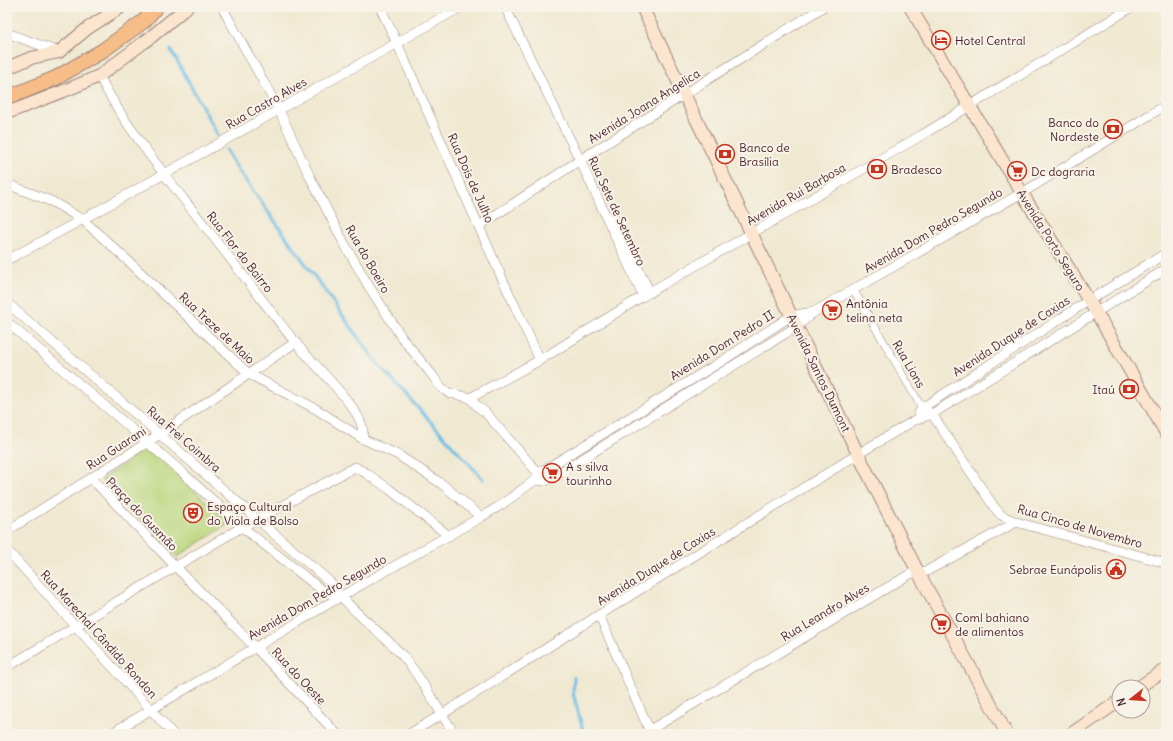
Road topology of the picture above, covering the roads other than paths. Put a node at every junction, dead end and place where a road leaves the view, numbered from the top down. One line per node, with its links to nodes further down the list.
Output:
1 (121, 7): 17 (main road)
2 (156, 7): 14 (highway)
3 (162, 7): 14 (highway)
4 (187, 7): 19 (main road)
5 (222, 7): 24 (street, Rua do Boeiro)
6 (380, 7): 16 (street, Rua Dois de Julho)
7 (461, 7): 16 (street, Rua Castro Alves)
8 (505, 7): 26 (street, Rua Sete de Setembro)
9 (510, 7): 26 (street, Rua Sete de Setembro)
10 (642, 7): 20 (main road, Avenida Santos Dumont)
11 (823, 7): 20 (street, Avenida Joana Angelica)
12 (910, 7): 23 (main road, Avenida Porto Seguro)
13 (1132, 7): 23 (street, Avenida Rui Barbosa)
14 (144, 21): 21 (highway)
15 (7, 33): 17 (street)
16 (397, 43): 24 (street, Rua Castro Alves); 31 (street, Rua Dois de Julho)
17 (59, 52): 18 (main road)
18 (7, 68)
19 (99, 76): 25 (main road); 27 (street, Rua Flor do Bairro)
20 (685, 95): 26 (street, Avenida Joana Angelica); 32 (main road, Avenida Santos Dumont)
21 (7, 98)
22 (1166, 105): 29 (street, Avenida Dom Pedro Segundo)
23 (970, 106): 29 (main road, Avenida Porto Seguro); 32 (street, Avenida Rui Barbosa)
24 (279, 110): 27 (street, Rua Castro Alves); 49 (street, Rua do Boeiro)
25 (7, 113)
26 (582, 159): 31 (street, Avenida Joana Angelica); 37 (street, Rua Sete de Setembro)
27 (165, 174): 30 (street, Rua Castro Alves); 44 (street, Rua Flor do Bairro)
28 (7, 184): 30 (street, Rua Treze de Maio)
29 (1022, 193): 36 (street, Avenida Dom Pedro Segundo); 38 (main road, Avenida Porto Seguro)
30 (82, 220): 34 (street, Rua Castro Alves); 48 (street, Rua Treze de Maio)
31 (479, 226): 45 (street, Rua Dois de Julho)
32 (752, 232): 37 (street, Avenida Rui Barbosa); 43 (main road, Avenida Santos Dumont)
33 (1166, 253): 38 (street, Avenida Duque de Caxias)
34 (7, 260)
35 (1166, 269): 41 (street, Avenida Duque de Caxias)
36 (853, 289): 40 (street, Avenida Dom Pedro Segundo); 51 (street, Rua Lions)
37 (646, 295): 45 (street, Avenida Rui Barbosa)
38 (1088, 301): 41 (main road, Avenida Porto Seguro); 51 (street, Avenida Duque de Caxias)
39 (7, 303): 56 (street, Rua Frei Coimbra)
40 (814, 312): 43 (street, Avenida Dom Pedro II)
41 (1096, 312): 52 (street, Avenida Duque de Caxias); 55 (main road, Avenida Porto Seguro)
42 (7, 322): 58 (street, Rua Frei Coimbra)
43 (794, 322): 46 (street, Avenida Dom Pedro II); 47 (street, Avenida Dom Pedro II); 59 (main road, Avenida Santos Dumont)
44 (296, 342): 48 (street, Rua Guarani); 57 (street, Rua Flor do Bairro)
45 (540, 360): 49 (street, Avenida Rui Barbosa)
46 (722, 360): 47 (street); 50 (street, Avenida Dom Pedro II)
47 (727, 370): 53 (street, Avenida Dom Pedro II)
48 (249, 374): 56 (street, Rua Guarani); 57 (street, Rua Treze de Maio)
49 (470, 398): 61 (street)
50 (642, 408): 53 (street); 61 (street, Avenida Dom Pedro II)
51 (922, 408): 52 (street, Rua Cinco de Novembro); 54 (street)
52 (932, 414): 54 (street, Avenida Duque de Caxias); 64 (street, Rua Cinco de Novembro)
53 (649, 418): 61 (street, Avenida Dom Pedro II)
54 (916, 420): 59 (street, Avenida Duque de Caxias)
55 (1166, 433)
56 (159, 434): 58 (street, Rua Guarani); 63 (street, Rua Frei Coimbra)
57 (363, 439): 62 (street, Rua Treze de Maio)
58 (148, 442): 60 (street, Rua Guarani); 65 (street, Rua Frei Coimbra)
59 (858, 454): 71 (main road, Avenida Santos Dumont); 73 (street, Avenida Duque de Caxias)
60 (91, 478): 66 (street, Rua Guarani); 70 (street, Praça do Gusmão)
61 (540, 478): 62 (street, Avenida Dom Pedro Segundo)
62 (480, 517): 67 (street, Avenida Dom Pedro Segundo)
63 (257, 519): 65 (street); 67 (street); 72 (street, Rua Frei Coimbra)
64 (1016, 522): 69 (street, Rua Cinco de Novembro); 71 (street, Rua Leandro Alves)
65 (242, 527): 70 (street); 72 (street, Rua Frei Coimbra)
66 (7, 531)
67 (449, 536): 72 (street, Avenida Dom Pedro Segundo)
68 (7, 550): 74 (street, Rua Marechal Cândido Rondon)
69 (1166, 563)
70 (176, 567): 74 (street); 75 (street, Rua do Oeste)
71 (918, 572): 82 (street, Rua Leandro Alves); 88 (main road, Avenida Santos Dumont)
72 (340, 597): 75 (street, Avenida Dom Pedro Segundo); 81 (street, Rua Frei Coimbra)
73 (599, 615): 81 (street, Avenida Duque de Caxias); 82 (street)
74 (75, 627): 76 (street); 80 (street, Rua Marechal Cândido Rondon)
75 (255, 647): 80 (street, Avenida Dom Pedro Segundo); 85 (street, Rua do Oeste)
76 (7, 666)
77 (1166, 669): 78 (main road)
78 (1151, 679)
79 (1111, 706): 89 (main road)
80 (150, 709): 83 (street, Avenida Dom Pedro Segundo); 84 (street, Rua Marechal Cândido Rondon)
81 (441, 715): 86 (street, Avenida Duque de Caxias); 87 (street, Rua Frei Coimbra)
82 (650, 732)
83 (110, 734)
84 (173, 734)
85 (336, 734)
86 (409, 734)
87 (455, 734)
88 (1007, 734)
89 (1071, 734)

